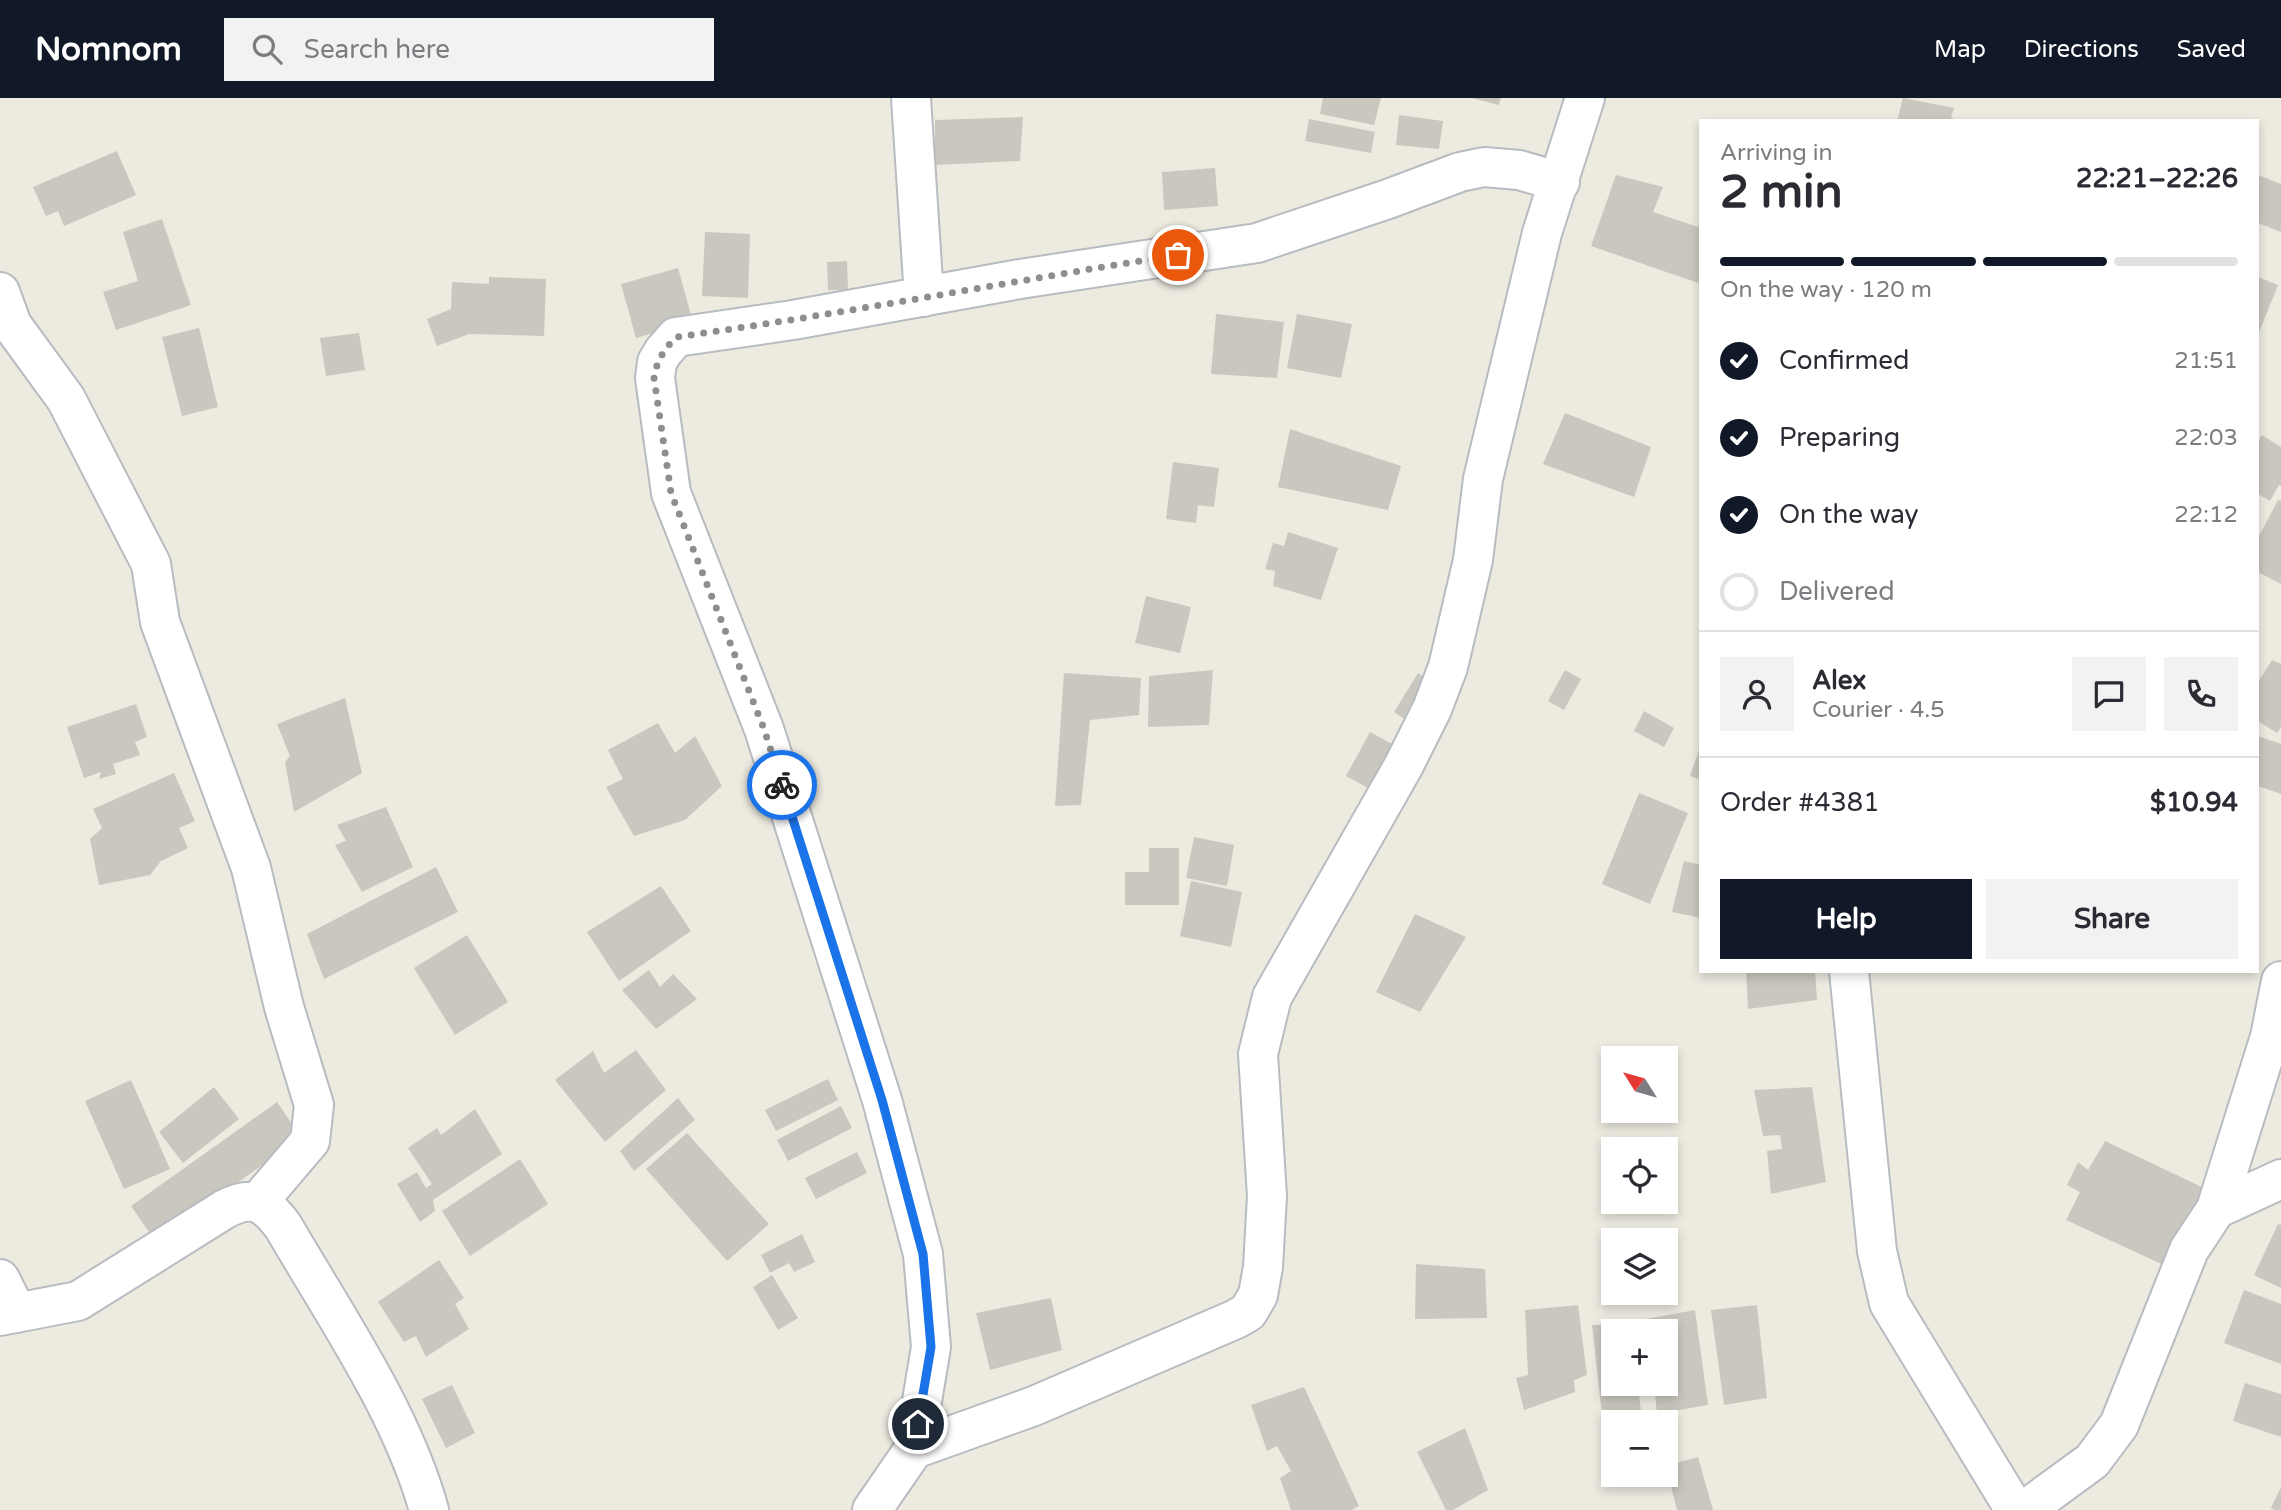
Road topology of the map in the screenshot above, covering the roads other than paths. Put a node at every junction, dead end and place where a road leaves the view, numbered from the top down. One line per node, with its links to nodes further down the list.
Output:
1 (911, 98): 5 (street)
2 (1585, 98): 3 (street)
3 (1560, 182): 5 (street); 13 (street)
4 (0, 292): 9 (street)
5 (924, 297): 13 (street)
6 (1849, 973): 16 (street)
7 (2281, 981): 10 (street)
8 (2281, 1179): 10 (street)
9 (258, 1202): 12 (street); 14 (street)
10 (2216, 1209): 17 (street)
11 (0, 1279): 12 (street)
12 (8, 1314)
13 (914, 1449): 15 (street)
14 (429, 1510)
15 (872, 1510)
16 (2015, 1510)
17 (2025, 1510)

